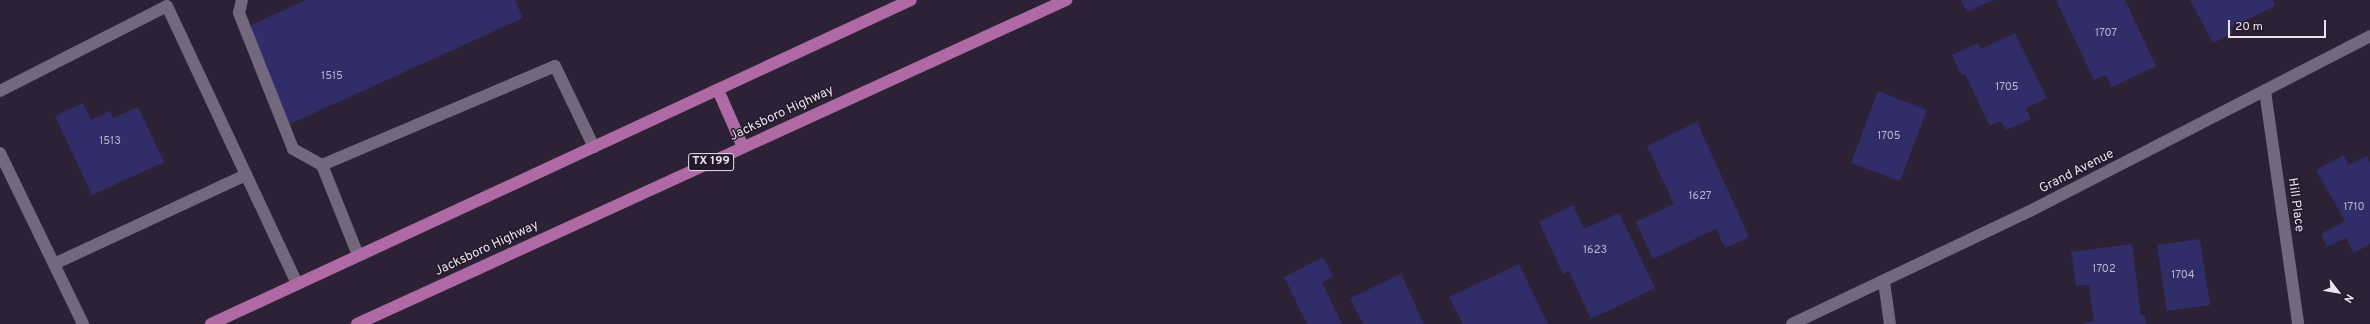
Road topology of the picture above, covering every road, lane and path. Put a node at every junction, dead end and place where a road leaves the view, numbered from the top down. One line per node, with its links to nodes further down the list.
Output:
1 (242, 0): 11 (street)
2 (911, 0): 5 (main road)
3 (1066, 0): 9 (main road, Jacksboro Highway / TX 199)
4 (2370, 36): 7 (street, Grand Avenue)
5 (718, 90): 8 (main road); 9 (main road)
6 (0, 91): 12 (street)
7 (2265, 91): 15 (street, Grand Avenue); 22 (street, Hill Place)
8 (594, 147): 11 (street); 13 (main road)
9 (743, 148): 19 (main road, Jacksboro Highway / TX 199)
10 (0, 153): 14 (street)
11 (322, 165): 13 (street)
12 (246, 175): 14 (street); 16 (street)
13 (358, 256): 16 (main road)
14 (54, 264): 17 (street)
15 (1884, 282): 20 (street, Grand Avenue); 21 (street)
16 (297, 284): 18 (main road)
17 (83, 324)
18 (211, 324)
19 (357, 324)
20 (1792, 324)
21 (1890, 324)
22 (2298, 324)

